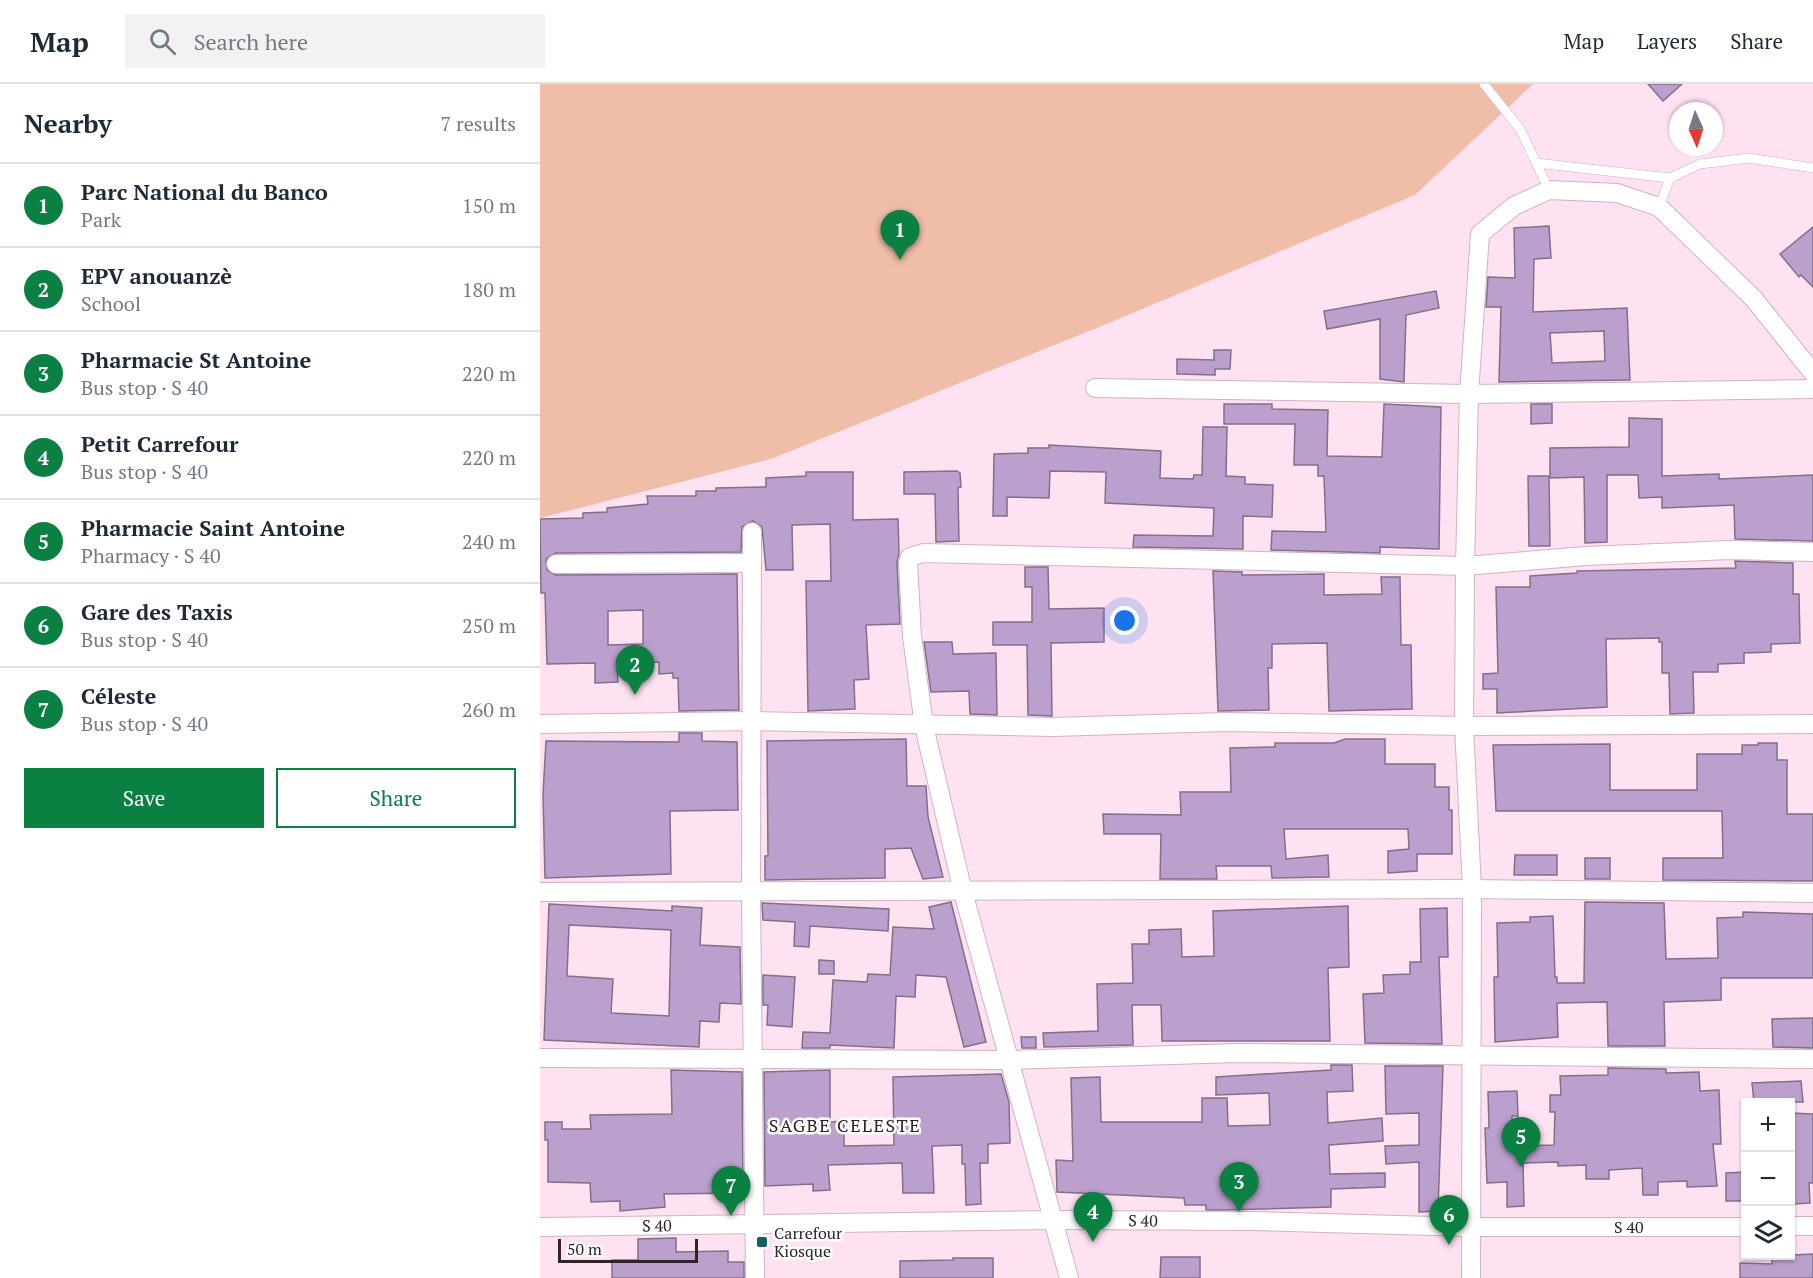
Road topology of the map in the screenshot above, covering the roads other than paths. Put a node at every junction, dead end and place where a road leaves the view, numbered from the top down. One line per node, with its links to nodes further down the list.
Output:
1 (1484, 84): 2 (lane)
2 (1536, 163): 4 (lane); 5 (lane)
3 (1813, 168): 4 (lane)
4 (1670, 178): 6 (lane)
5 (1549, 190): 6 (street); 10 (street)
6 (1659, 207): 7 (street)
7 (1813, 373)
8 (1095, 388): 10 (street)
9 (1813, 389): 10 (street)
10 (1469, 394): 15 (street)
11 (752, 532): 13 (street)
12 (1813, 552): 15 (street)
13 (752, 563): 14 (street); 16 (street)
14 (556, 564)
15 (1465, 566): 19 (street); 20 (street)
16 (753, 721): 17 (street); 19 (street); 23 (street)
17 (540, 724)
18 (1813, 724): 20 (street)
19 (924, 726): 20 (street); 24 (street)
20 (1464, 726): 21 (street)
21 (1472, 889): 24 (street); 25 (street); 26 (street)
22 (540, 892): 23 (street)
23 (751, 892): 24 (street); 28 (street)
24 (963, 892): 30 (street)
25 (1813, 893)
26 (1469, 1055): 29 (street); 30 (street); 36 (street)
27 (540, 1058): 28 (street)
28 (754, 1059): 30 (street); 32 (street)
29 (1813, 1059)
30 (1010, 1060): 31 (street)
31 (1055, 1220): 32 (street, S 40); 36 (street, S 40); 39 (street)
32 (754, 1224): 35 (street, S 40); 38 (street)
33 (1795, 1226): 34 (street)
34 (1813, 1226)
35 (540, 1227)
36 (1470, 1227): 37 (street, S 40); 40 (street)
37 (1741, 1227)
38 (755, 1278)
39 (1070, 1278)
40 (1471, 1278)

